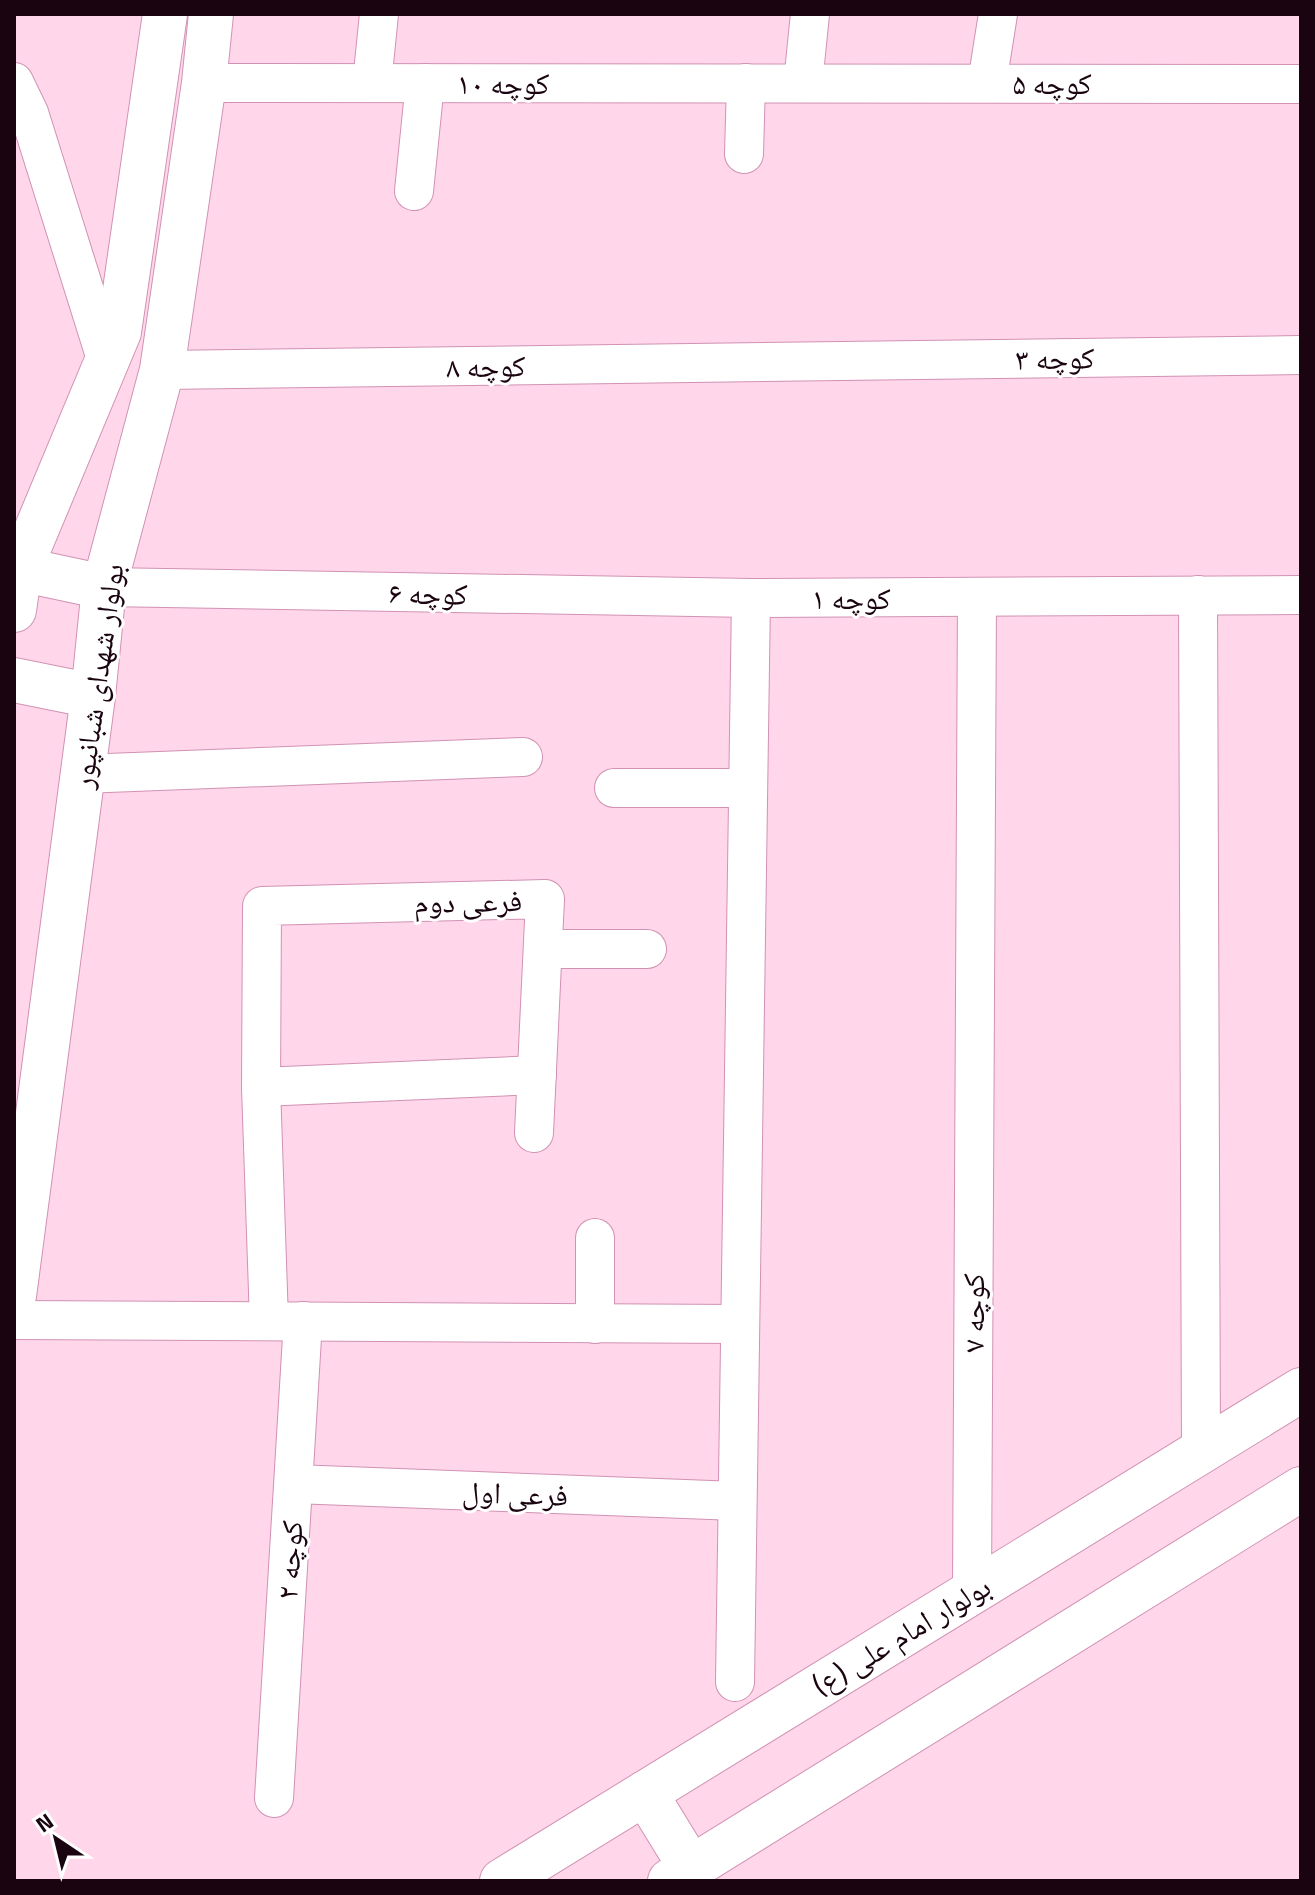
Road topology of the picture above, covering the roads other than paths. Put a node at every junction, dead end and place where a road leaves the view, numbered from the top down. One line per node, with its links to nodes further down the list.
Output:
1 (165, 14): 18 (street)
2 (211, 14): 7 (street, بولوار شهدای شبانپور)
3 (379, 14): 8 (street)
4 (810, 14): 11 (street)
5 (998, 14): 12 (street)
6 (14, 82): 18 (street)
7 (204, 83): 8 (street, کوچه ۱۰); 19 (street, بولوار شهدای شبانپور)
8 (372, 83): 9 (street, کوچه ۱۰)
9 (425, 83): 10 (street, کوچه ۱۰); 15 (street)
10 (746, 83): 11 (street, کوچه ۱۰); 14 (street)
11 (803, 83): 12 (street, کوچه ۵)
12 (987, 83): 13 (street, کوچه ۵)
13 (1301, 84)
14 (744, 154)
15 (414, 191)
16 (1301, 355): 17 (street, کوچه ۳)
17 (809, 361): 19 (street, کوچه ۸)
18 (107, 362): 20 (street)
19 (162, 370): 21 (street, بولوار شهدای شبانپور)
20 (16, 579): 21 (street)
21 (104, 587): 25 (street, کوچه ۶); 27 (street, بولوار شهدای شبانپور)
22 (1198, 595): 23 (street, کوچه ۱); 24 (street, کوچه ۱); 44 (street)
23 (1301, 595)
24 (977, 597): 25 (street, کوچه ۱); 48 (street, کوچه ۷)
25 (751, 598): 31 (street)
26 (14, 680): 27 (street)
27 (93, 696): 29 (street, بولوار شهدای شبانپور)
28 (523, 757): 29 (street)
29 (82, 774): 38 (street, بولوار شهدای شبانپور)
30 (614, 788): 31 (street)
31 (748, 788): 42 (street)
32 (543, 949): 33 (street); 34 (street, فرعی دوم); 35 (street, فرعی دوم)
33 (647, 949)
34 (537, 1075): 35 (street); 36 (street, فرعی دوم)
35 (261, 1087): 40 (street)
36 (534, 1133)
37 (595, 1238): 41 (street)
38 (14, 1296)
39 (14, 1320): 40 (street)
40 (286, 1321): 41 (street); 45 (street, کوچه ۲)
41 (595, 1324): 42 (street)
42 (740, 1324): 47 (street)
43 (1301, 1390): 44 (street, بولوار امام علی (ع))
44 (1201, 1451): 48 (street, بولوار امام علی (ع))
45 (294, 1484): 47 (street, فرعی اول); 51 (street, کوچه ۲)
46 (1301, 1489): 52 (street)
47 (737, 1501): 49 (street)
48 (972, 1592): 50 (street, بولوار امام علی (ع))
49 (735, 1682)
50 (645, 1793): 52 (street); 53 (street, بولوار امام علی (ع))
51 (274, 1798)
52 (680, 1874)
53 (502, 1881)

